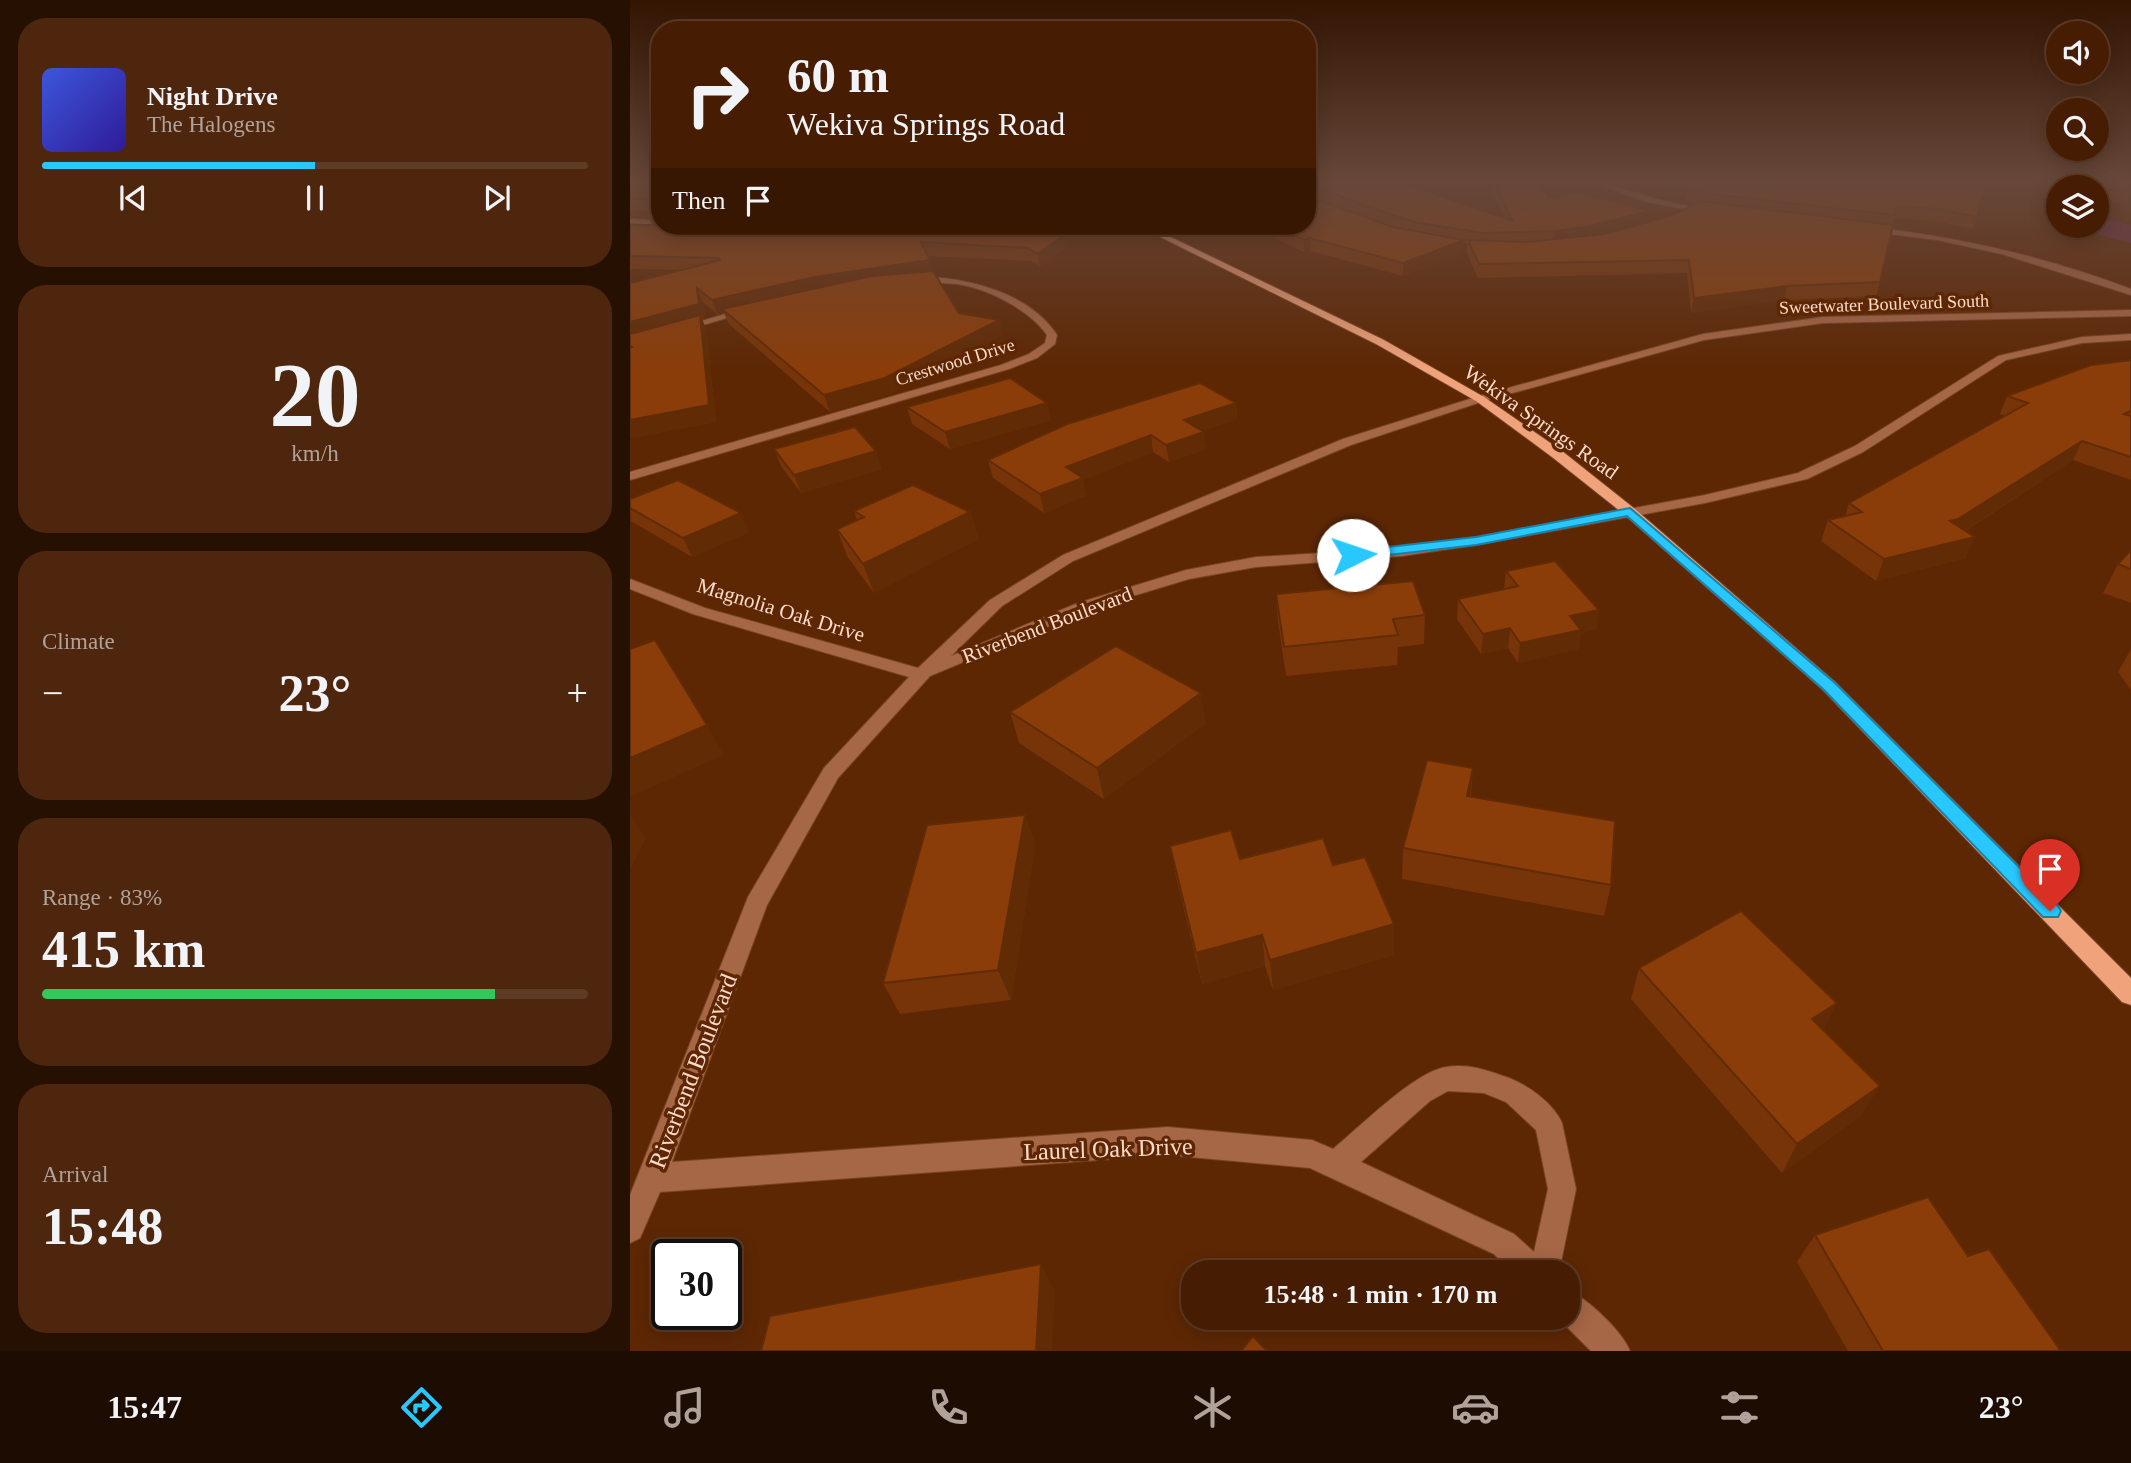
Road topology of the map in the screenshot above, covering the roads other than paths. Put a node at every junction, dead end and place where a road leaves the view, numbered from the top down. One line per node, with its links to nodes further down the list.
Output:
1 (1177, 243): 9 (main road, Wekiva Springs Road)
2 (1968, 243): 4 (street)
3 (909, 280): 10 (street, Crestwood Drive)
4 (2131, 292)
5 (755, 309): 7 (street)
6 (2131, 313): 9 (street, Sweetwater Boulevard South)
7 (668, 333)
8 (2131, 337): 11 (street)
9 (1480, 400): 11 (main road, Wekiva Springs Road); 13 (street, Riverbend Boulevard)
10 (630, 476)
11 (1630, 512): 13 (street, Riverbend Boulevard); 14 (main road, Wekiva Springs Road)
12 (630, 584): 13 (street, Magnolia Oak Drive)
13 (920, 675): 16 (street, Riverbend Boulevard)
14 (2131, 994)
15 (1335, 1166): 16 (street, Laurel Oak Drive); 18 (street, Laurel Oak Drive); 19 (street)
16 (652, 1178): 17 (street, Riverbend Boulevard)
17 (630, 1228)
18 (1521, 1260)
19 (1547, 1260)
20 (1580, 1318): 21 (street)
21 (1614, 1351)

